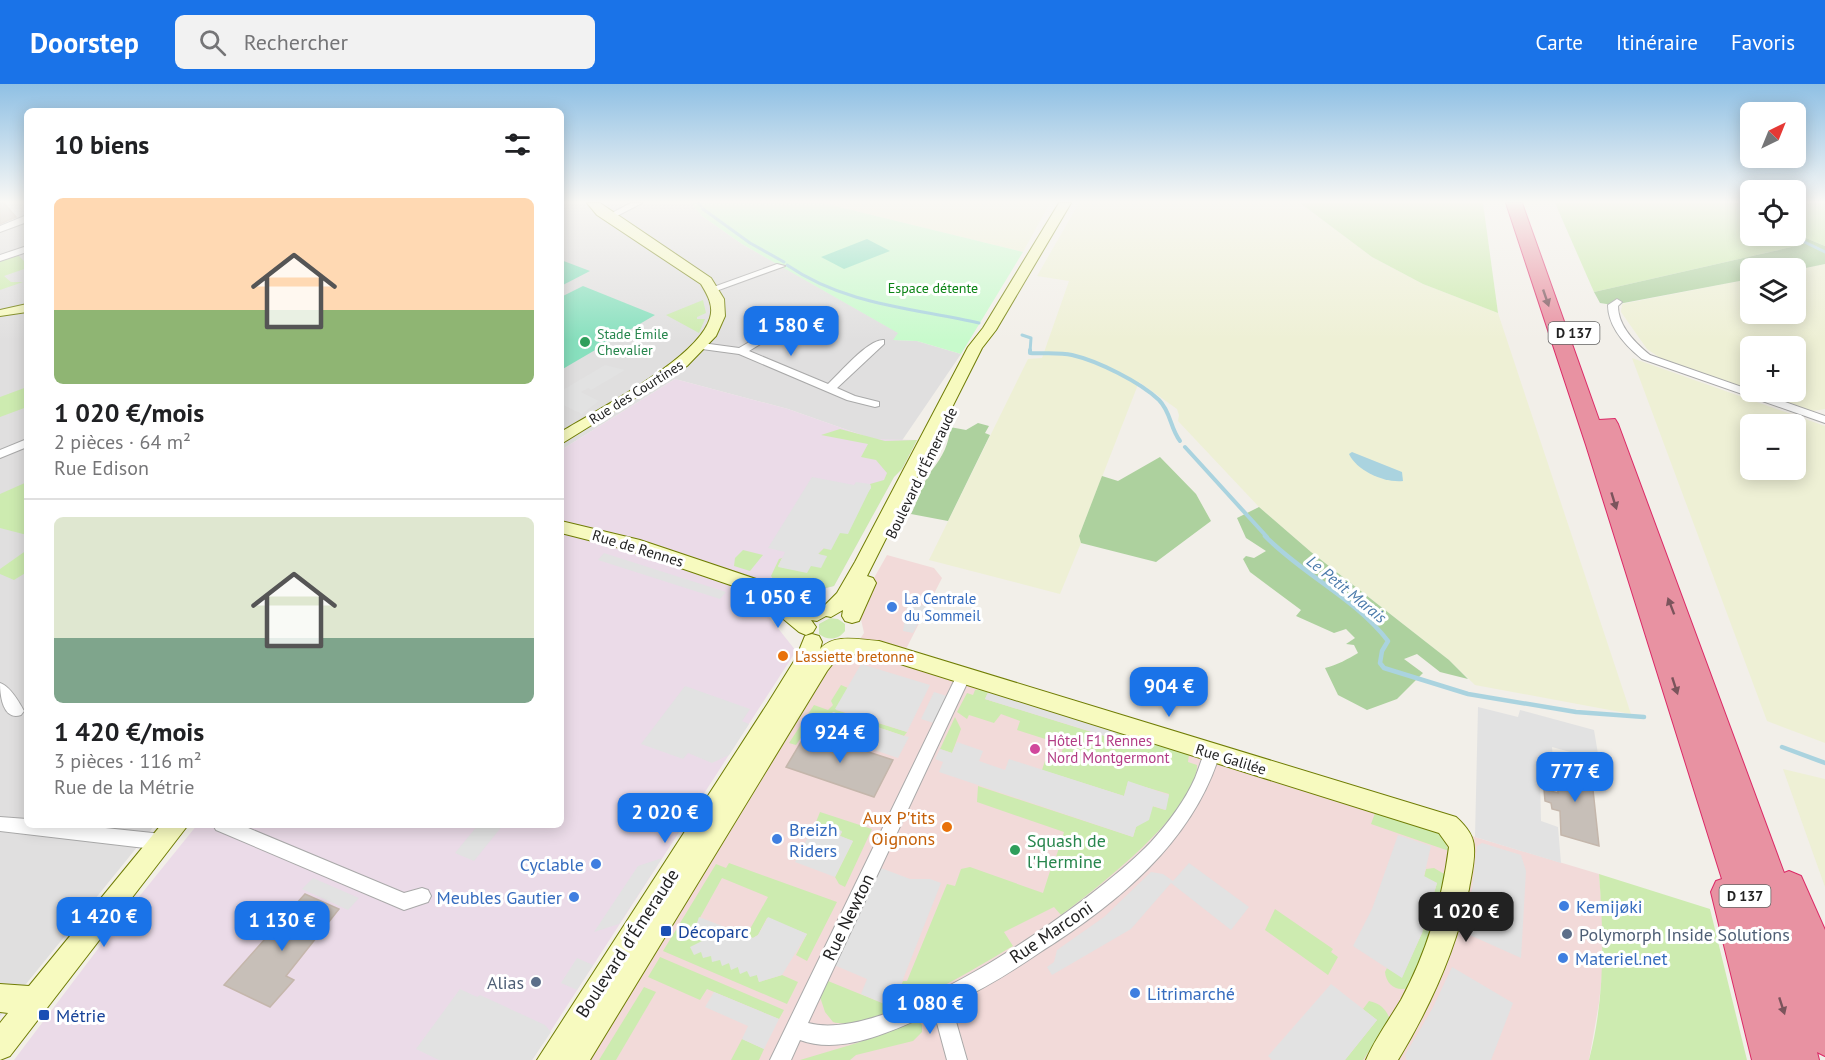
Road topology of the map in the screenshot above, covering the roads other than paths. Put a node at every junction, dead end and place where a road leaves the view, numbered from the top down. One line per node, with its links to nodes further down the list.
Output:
1 (657, 249): 8 (street)
2 (1038, 249): 23 (street, Boulevard d'Émeraude)
3 (1530, 249): 27 (highway, D 137, one-way to 27)
4 (1543, 249): 27 (highway, D 137, one-way to 4)
5 (24, 250): 6 (street)
6 (0, 258)
7 (780, 266): 8 (street)
8 (712, 289): 14 (street, Rue des Courtines)
9 (1617, 302): 18 (street)
10 (24, 308): 12 (street)
11 (810, 310): 15 (street)
12 (3, 311)
13 (880, 342): 16 (street)
14 (702, 346): 15 (street); 19 (street, Rue des Courtines)
15 (741, 351): 16 (street)
16 (830, 389): 17 (street)
17 (875, 404)
18 (1825, 420)
19 (564, 437)
20 (24, 444): 21 (street)
21 (0, 454)
22 (564, 528): 23 (street, Rue de Rennes)
23 (832, 630): 24 (street, Rue Galilée); 42 (street, Boulevard d'Émeraude); 43 (street, Boulevard d'Émeraude)
24 (963, 677): 28 (street, Rue Galilée); 39 (street, Rue Newton)
25 (1, 694): 26 (street)
26 (16, 711)
27 (1704, 735): 35 (highway); 40 (highway, D 137); 47 (highway); 48 (highway, D 137, one-way to 48)
28 (1212, 753): 37 (street, Rue Marconi); 46 (street, Rue Galilée)
29 (0, 824): 30 (street)
30 (24, 825)
31 (75, 828): 33 (street)
32 (229, 828): 34 (street)
33 (169, 833): 38 (street)
34 (422, 896)
35 (1825, 972)
36 (0, 998): 38 (street)
37 (940, 999): 39 (street, Rue Marconi); 45 (street)
38 (34, 1000): 41 (street)
39 (795, 1028): 44 (street, Rue Newton)
40 (1825, 1037)
41 (0, 1046)
42 (552, 1060)
43 (573, 1060)
44 (780, 1060)
45 (957, 1060)
46 (1382, 1060)
47 (1771, 1060)
48 (1800, 1060)

